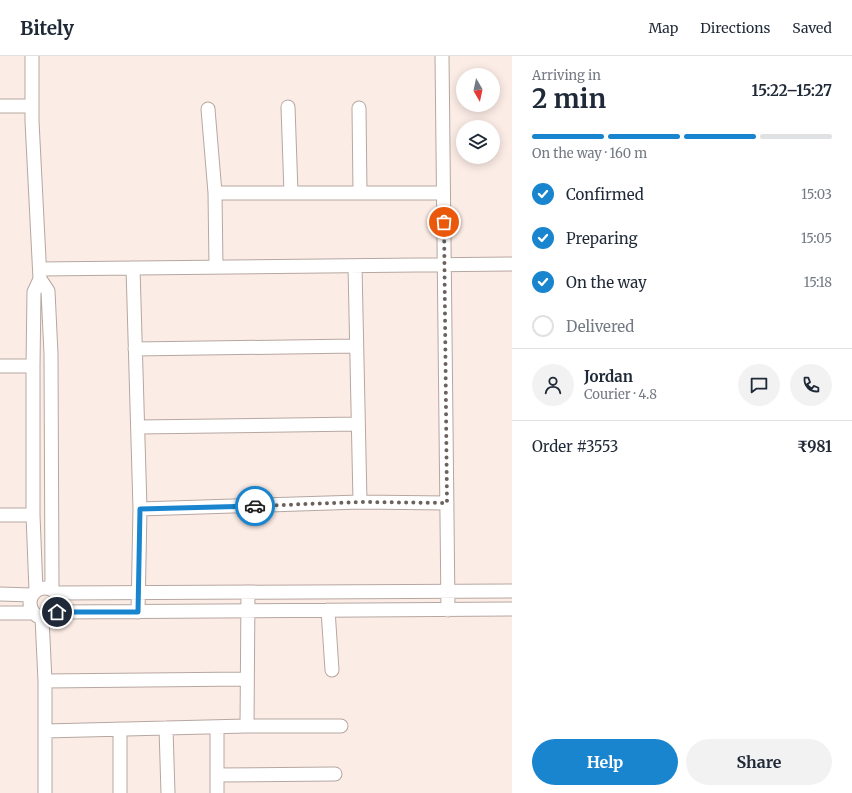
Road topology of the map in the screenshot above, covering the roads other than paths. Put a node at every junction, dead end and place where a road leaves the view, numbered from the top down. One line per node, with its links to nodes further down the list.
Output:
1 (32, 56): 4 (street)
2 (442, 56): 11 (street)
3 (0, 106): 4 (street)
4 (32, 106): 17 (street)
5 (288, 107): 10 (street)
6 (359, 108): 8 (street)
7 (208, 109): 9 (street)
8 (360, 192): 10 (street); 11 (street)
9 (215, 193): 10 (street); 15 (street)
10 (291, 193)
11 (443, 193): 14 (street)
12 (512, 264): 14 (street)
13 (355, 266): 14 (street); 15 (street); 18 (street)
14 (445, 266): 25 (street)
15 (216, 267): 16 (street)
16 (133, 268): 17 (street); 19 (street)
17 (40, 274): 21 (street); 30 (street)
18 (356, 346): 19 (street); 22 (street)
19 (134, 349): 23 (street)
20 (0, 366): 21 (street)
21 (33, 366): 28 (street)
22 (358, 424): 23 (street); 24 (street)
23 (138, 427): 26 (street)
24 (360, 502): 25 (street); 26 (street)
25 (447, 503): 33 (street)
26 (140, 509): 31 (street)
27 (0, 515): 28 (street)
28 (33, 515): 34 (street)
29 (512, 591): 33 (street)
30 (54, 592): 31 (street); 34 (street); 40 (street)
31 (138, 592): 32 (street); 41 (street)
32 (248, 592): 33 (street); 39 (street)
33 (448, 592): 38 (street)
34 (34, 593): 35 (street); 43 (street)
35 (0, 594)
36 (512, 609): 38 (street)
37 (328, 610): 38 (street); 39 (street); 44 (street)
38 (448, 610)
39 (248, 611): 41 (street); 45 (street)
40 (57, 612): 41 (street); 43 (street)
41 (138, 612)
42 (0, 613): 43 (street)
43 (37, 615): 46 (street)
44 (332, 670)
45 (247, 679): 46 (street); 48 (street)
46 (45, 681): 52 (street)
47 (217, 726): 48 (street); 50 (street); 54 (street)
48 (247, 726): 49 (street)
49 (341, 726)
50 (166, 728): 51 (street); 57 (street)
51 (120, 729): 52 (street); 56 (street)
52 (45, 731): 55 (street)
53 (335, 774): 54 (street)
54 (217, 775): 58 (street)
55 (45, 793)
56 (120, 793)
57 (168, 793)
58 (217, 793)

